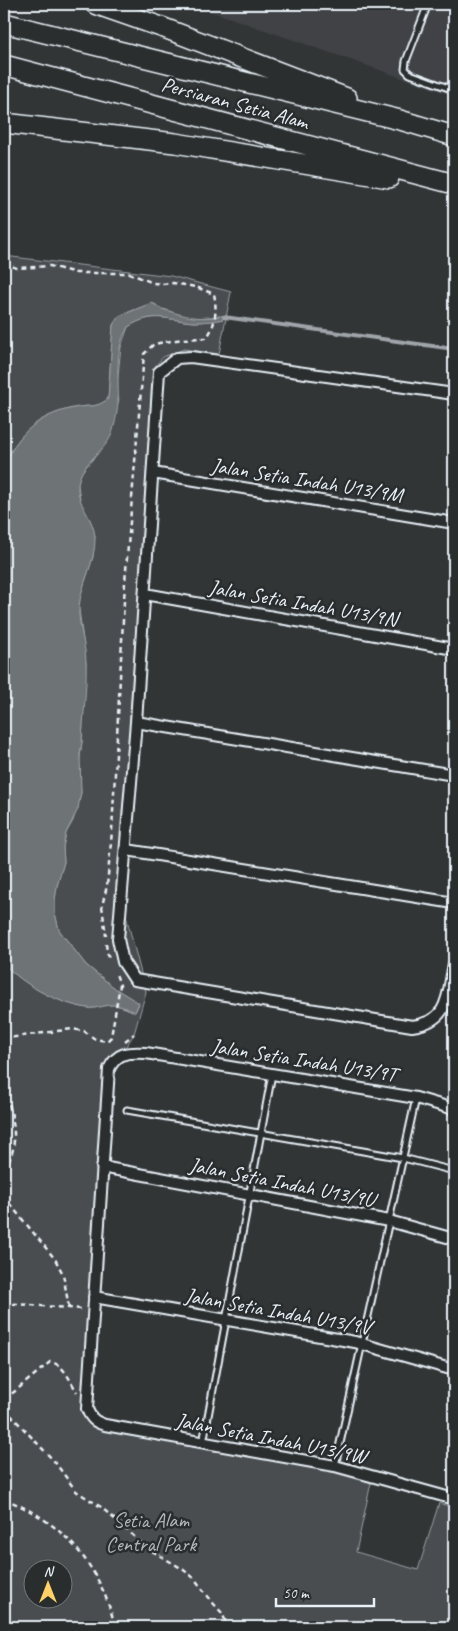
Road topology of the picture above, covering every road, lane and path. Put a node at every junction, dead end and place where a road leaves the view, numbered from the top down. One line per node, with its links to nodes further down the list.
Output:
1 (95, 4): 6 (highway)
2 (428, 4): 5 (lane)
3 (4, 23): 6 (highway, Persiaran Setia Alam)
4 (4, 65): 10 (highway, Persiaran Setia Alam)
5 (454, 90)
6 (400, 120): 8 (highway); 9 (highway, Persiaran Setia Alam)
7 (4, 123): 11 (highway)
8 (454, 127)
9 (454, 136)
10 (454, 184)
11 (454, 189)
12 (4, 264): 22 (path)
13 (454, 394): 14 (street)
14 (153, 473): 15 (street, Jalan Setia Indah U13/9M); 16 (street)
15 (454, 523)
16 (145, 594): 17 (street, Jalan Setia Indah U13/9N); 18 (street)
17 (454, 649)
18 (136, 722): 19 (street); 20 (street)
19 (454, 775)
20 (126, 850): 21 (street); 23 (street)
21 (454, 904)
22 (110, 959)
23 (454, 964)
24 (114, 966): 26 (path)
25 (134, 1034): 27 (path)
26 (4, 1040)
27 (122, 1044)
28 (272, 1074): 30 (street, Jalan Setia Indah U13/9T); 33 (lane); 35 (street, Jalan Setia Indah U13/9T)
29 (4, 1087): 36 (path)
30 (416, 1098): 31 (street, Jalan Setia Indah U13/9T); 34 (lane)
31 (454, 1109)
32 (127, 1110): 33 (lane)
33 (261, 1133): 34 (lane); 38 (lane)
34 (404, 1158): 37 (lane); 40 (lane)
35 (102, 1167): 38 (street, Jalan Setia Indah U13/9U); 42 (street, Jalan Setia Indah U13/9T)
36 (4, 1168)
37 (454, 1171)
38 (250, 1195): 40 (street, Jalan Setia Indah U13/9U); 46 (lane)
39 (4, 1197): 44 (path)
40 (389, 1221): 41 (street, Jalan Setia Indah U13/9U); 47 (lane)
41 (454, 1239)
42 (94, 1297): 45 (street, Jalan Setia Indah U13/9T); 46 (street, Jalan Setia Indah U13/9V)
43 (4, 1303): 44 (path)
44 (69, 1308): 45 (path)
45 (93, 1310): 52 (street, Jalan Setia Indah U13/9T)
46 (226, 1320): 47 (street, Jalan Setia Indah U13/9V); 53 (lane)
47 (362, 1344): 48 (street, Jalan Setia Indah U13/9V); 54 (lane)
48 (454, 1370)
49 (80, 1387): 50 (path)
50 (4, 1398)
51 (4, 1408): 58 (path)
52 (87, 1409): 53 (street, Jalan Setia Indah U13/9W)
53 (203, 1443): 54 (street, Jalan Setia Indah U13/9W)
54 (335, 1466): 56 (street, Jalan Setia Indah U13/9W)
55 (4, 1499): 57 (path)
56 (454, 1499)
57 (115, 1627)
58 (228, 1627)

